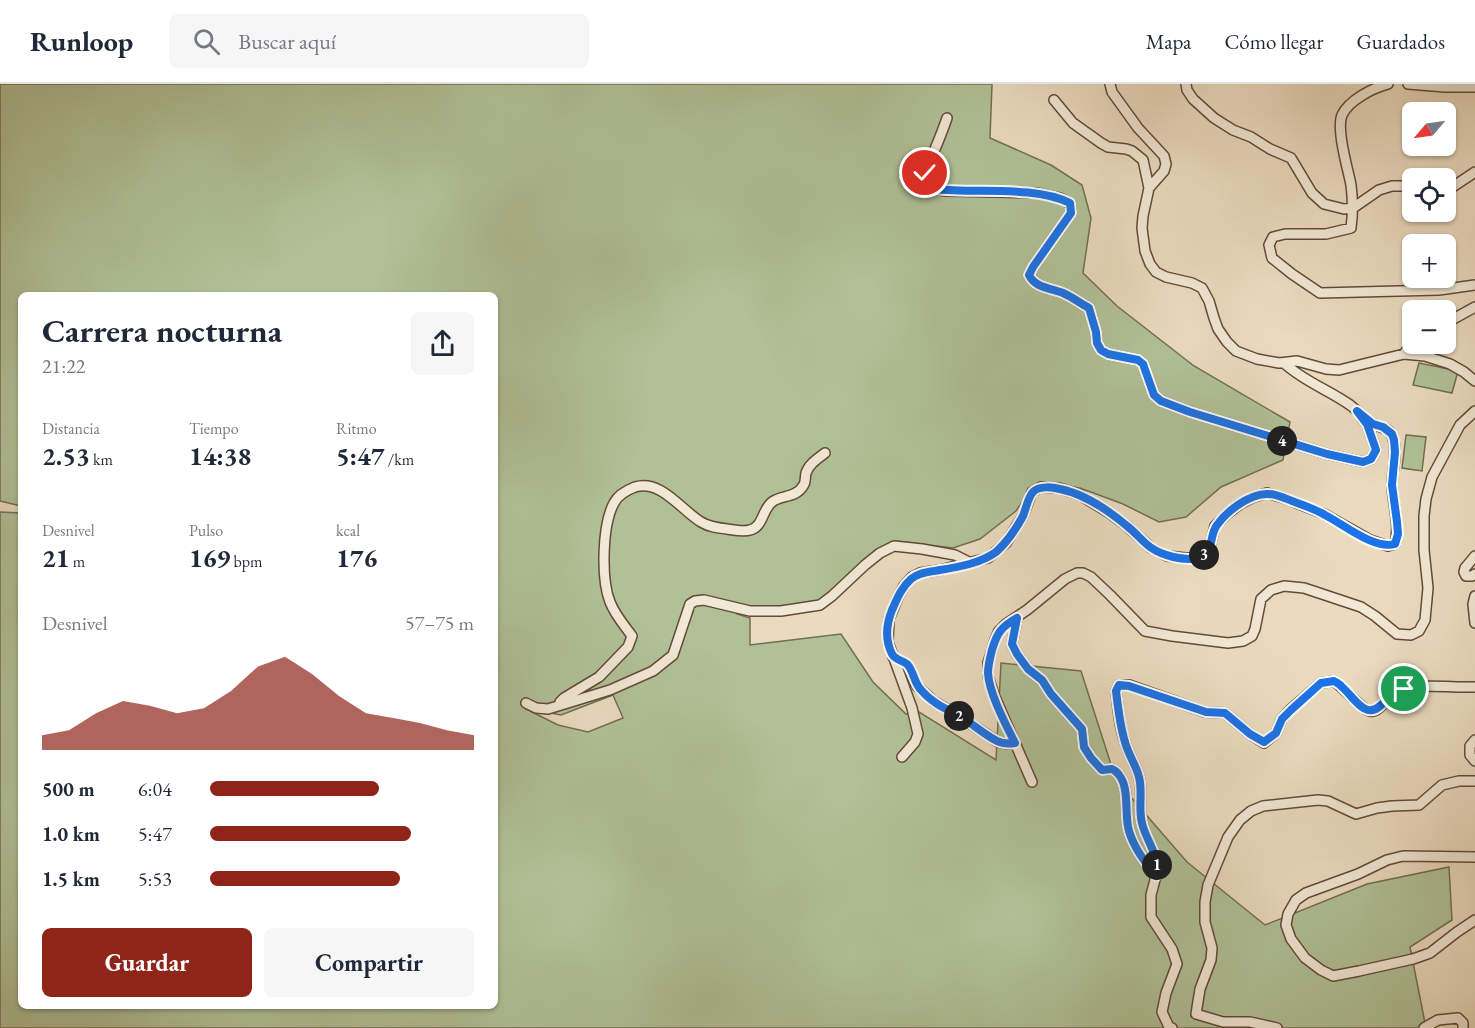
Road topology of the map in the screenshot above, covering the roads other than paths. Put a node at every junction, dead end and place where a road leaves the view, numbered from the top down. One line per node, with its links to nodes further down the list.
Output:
1 (1110, 84): 11 (street)
2 (1186, 84): 12 (street)
3 (1388, 84): 12 (street)
4 (1408, 84): 5 (street)
5 (1475, 87)
6 (1054, 100): 11 (street)
7 (947, 118): 19 (street)
8 (1475, 172): 9 (street)
9 (1456, 185)
10 (1402, 186): 12 (street)
11 (1149, 188): 17 (street)
12 (1353, 208): 13 (street)
13 (1475, 285)
14 (1475, 307): 15 (street)
15 (1456, 317)
16 (1404, 354): 17 (street); 18 (street)
17 (1284, 363): 19 (street)
18 (1475, 381)
19 (1357, 411): 23 (street)
20 (1475, 411): 26 (street)
21 (825, 453): 31 (street)
22 (1475, 556): 24 (street)
23 (971, 563): 28 (street); 31 (street)
24 (1475, 574)
25 (1475, 596): 27 (street)
26 (1017, 618): 33 (street); 39 (street)
27 (1475, 622)
28 (893, 657): 33 (street); 34 (street)
29 (1475, 687): 39 (street)
30 (526, 703): 31 (street)
31 (557, 706)
32 (1475, 740): 35 (street)
33 (1015, 743): 37 (street)
34 (902, 757)
35 (1475, 761)
36 (1475, 780): 41 (street)
37 (1032, 782)
38 (1475, 857): 40 (street)
39 (1156, 876): 42 (street)
40 (1475, 920)
41 (1224, 1025): 43 (street)
42 (1172, 1028)
43 (1277, 1028)
44 (1424, 1028): 45 (street)
45 (1463, 1028)

